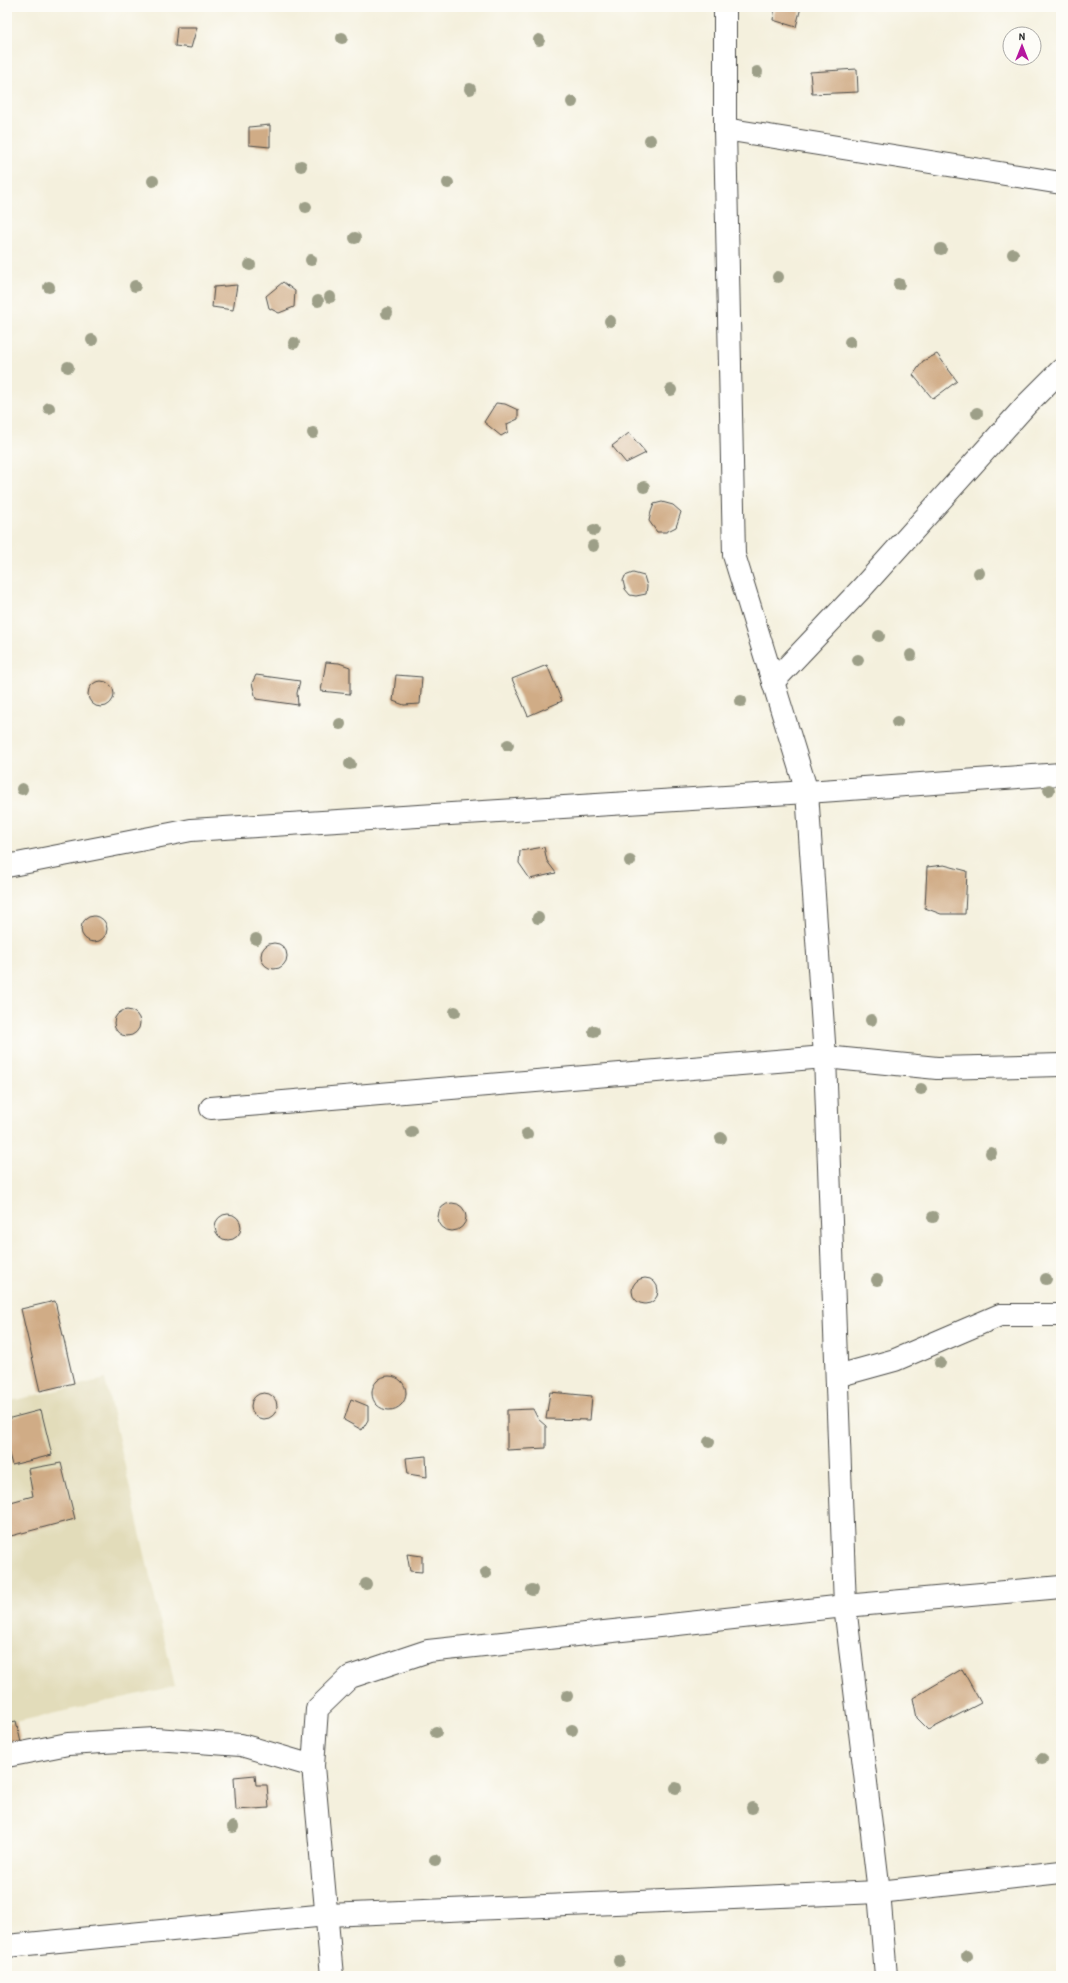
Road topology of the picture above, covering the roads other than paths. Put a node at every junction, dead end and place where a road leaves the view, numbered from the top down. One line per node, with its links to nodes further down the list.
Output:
1 (725, 7): 2 (street)
2 (725, 129): 3 (street); 5 (street)
3 (1061, 183)
4 (1061, 370): 5 (street)
5 (773, 682): 7 (street)
6 (1061, 774): 7 (street)
7 (807, 792): 8 (street); 9 (street)
8 (7, 866)
9 (826, 1057): 10 (street); 11 (street); 13 (street)
10 (1061, 1066)
11 (211, 1108)
12 (1061, 1315): 13 (street)
13 (837, 1376): 15 (street)
14 (1061, 1587): 15 (street)
15 (845, 1606): 17 (street); 19 (street)
16 (7, 1756): 17 (street)
17 (313, 1766): 20 (street)
18 (1061, 1872): 19 (street)
19 (879, 1892): 20 (street); 23 (street)
20 (327, 1915): 21 (street); 22 (street)
21 (7, 1946)
22 (332, 1976)
23 (886, 1976)

